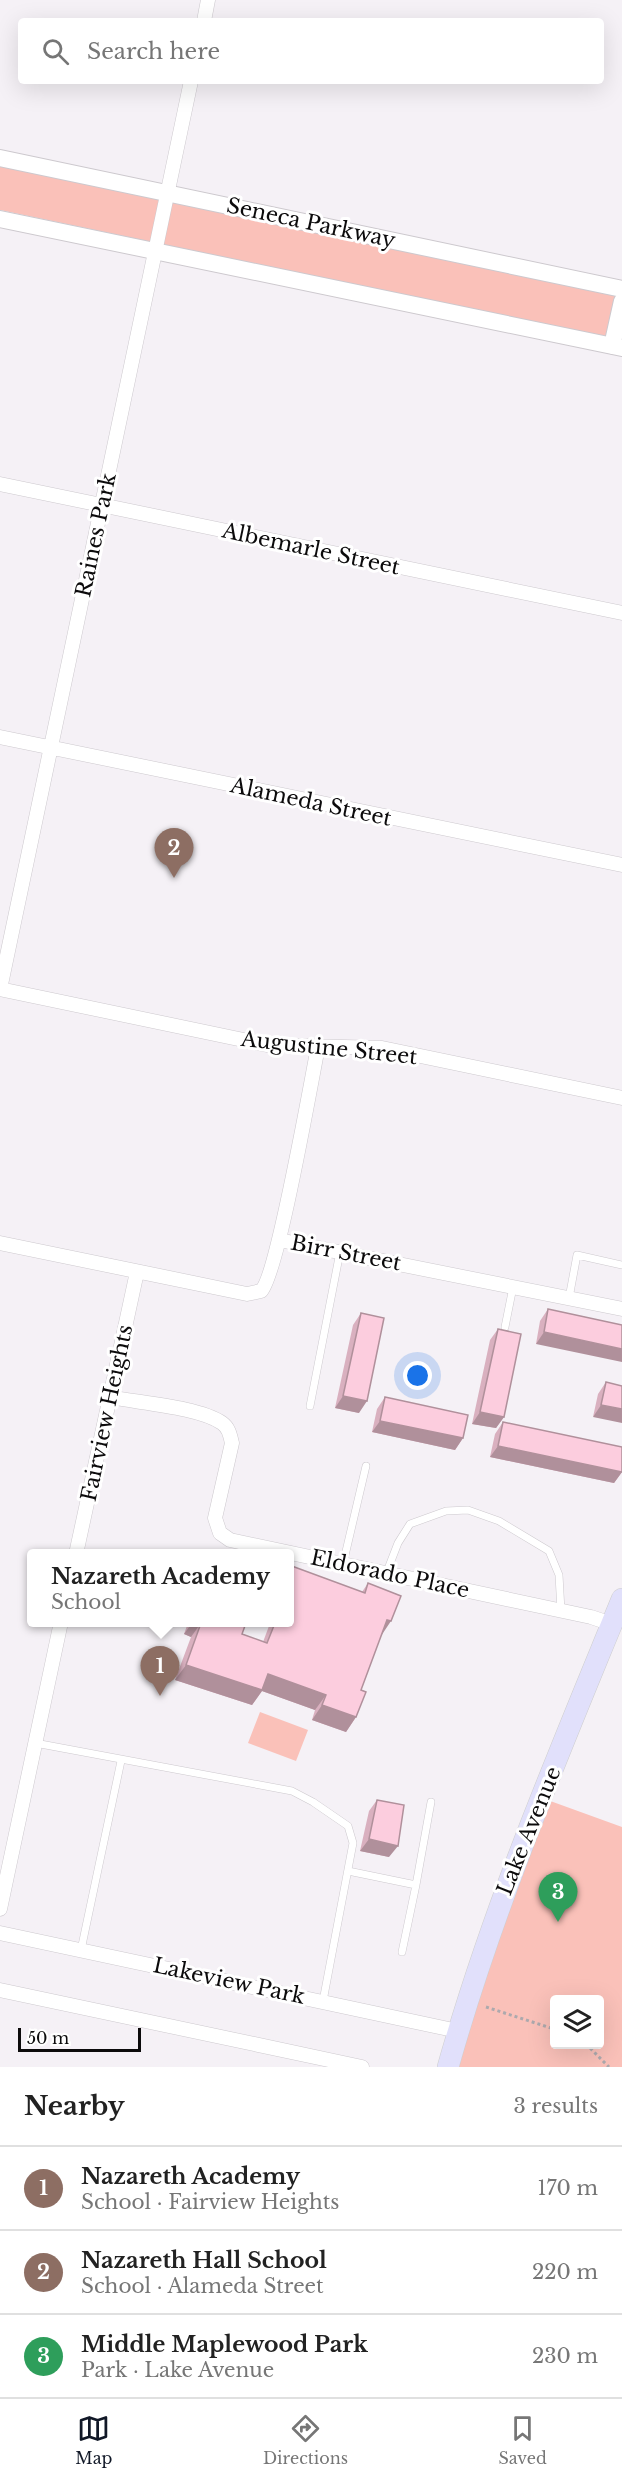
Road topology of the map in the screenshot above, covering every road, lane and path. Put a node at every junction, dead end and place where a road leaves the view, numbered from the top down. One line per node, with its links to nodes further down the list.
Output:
1 (208, 0): 2 (street)
2 (205, 18)
3 (190, 84): 5 (street, Raines Park)
4 (0, 158): 5 (street, Seneca Parkway)
5 (168, 193): 7 (street, Raines Park); 8 (street, Seneca Parkway)
6 (0, 219): 7 (street)
7 (155, 252): 10 (street); 12 (street, Raines Park)
8 (622, 289)
9 (622, 301): 10 (street)
10 (617, 347)
11 (0, 484): 12 (street, Albemarle Street)
12 (102, 505): 13 (street, Albemarle Street); 15 (street, Raines Park)
13 (622, 614)
14 (0, 738): 15 (street, Alameda Street)
15 (51, 748): 16 (street, Alameda Street); 17 (street, Raines Park)
16 (622, 865)
17 (0, 989): 18 (street, Augustine Street)
18 (318, 1047): 19 (street, Augustine Street); 20 (street)
19 (622, 1098)
20 (279, 1240): 22 (street, Birr Street); 24 (street, Birr Street)
21 (0, 1243): 24 (street, Birr Street)
22 (340, 1252): 25 (street, Birr Street); 30 (lane)
23 (622, 1265): 26 (lane)
24 (137, 1272): 29 (street, Fairview Heights)
25 (513, 1287): 26 (street, Birr Street); 28 (lane)
26 (569, 1298): 27 (street, Birr Street)
27 (622, 1308)
28 (505, 1327)
29 (110, 1397): 32 (street, Fairview Heights); 33 (street, Eldorado Place)
30 (310, 1406)
31 (366, 1466): 35 (lane)
32 (77, 1549)
33 (272, 1549)
34 (294, 1554): 35 (street, Eldorado Place)
35 (343, 1564): 36 (street, Eldorado Place)
36 (386, 1574): 38 (street, Eldorado Place); 38 (lane)
37 (622, 1599): 39 (main road, Lake Avenue)
38 (561, 1611): 39 (street, Eldorado Place)
39 (612, 1624): 54 (main road, Lake Avenue)
40 (61, 1627): 41 (street)
41 (35, 1743): 42 (lane); 46 (street)
42 (121, 1761): 44 (lane); 48 (lane)
43 (432, 1802): 45 (lane)
44 (348, 1871): 45 (lane); 51 (lane)
45 (416, 1885): 49 (lane)
46 (0, 1909)
47 (0, 1933): 48 (street, Lakeview Park)
48 (81, 1950): 51 (street, Lakeview Park)
49 (402, 1952)
50 (0, 1990): 56 (street)
51 (323, 2001): 54 (street, Lakeview Park)
52 (486, 2007): 53 (path)
53 (550, 2027)
54 (458, 2031): 57 (main road, Lake Avenue)
55 (591, 2049): 58 (path)
56 (362, 2067)
57 (448, 2067)
58 (609, 2067)

